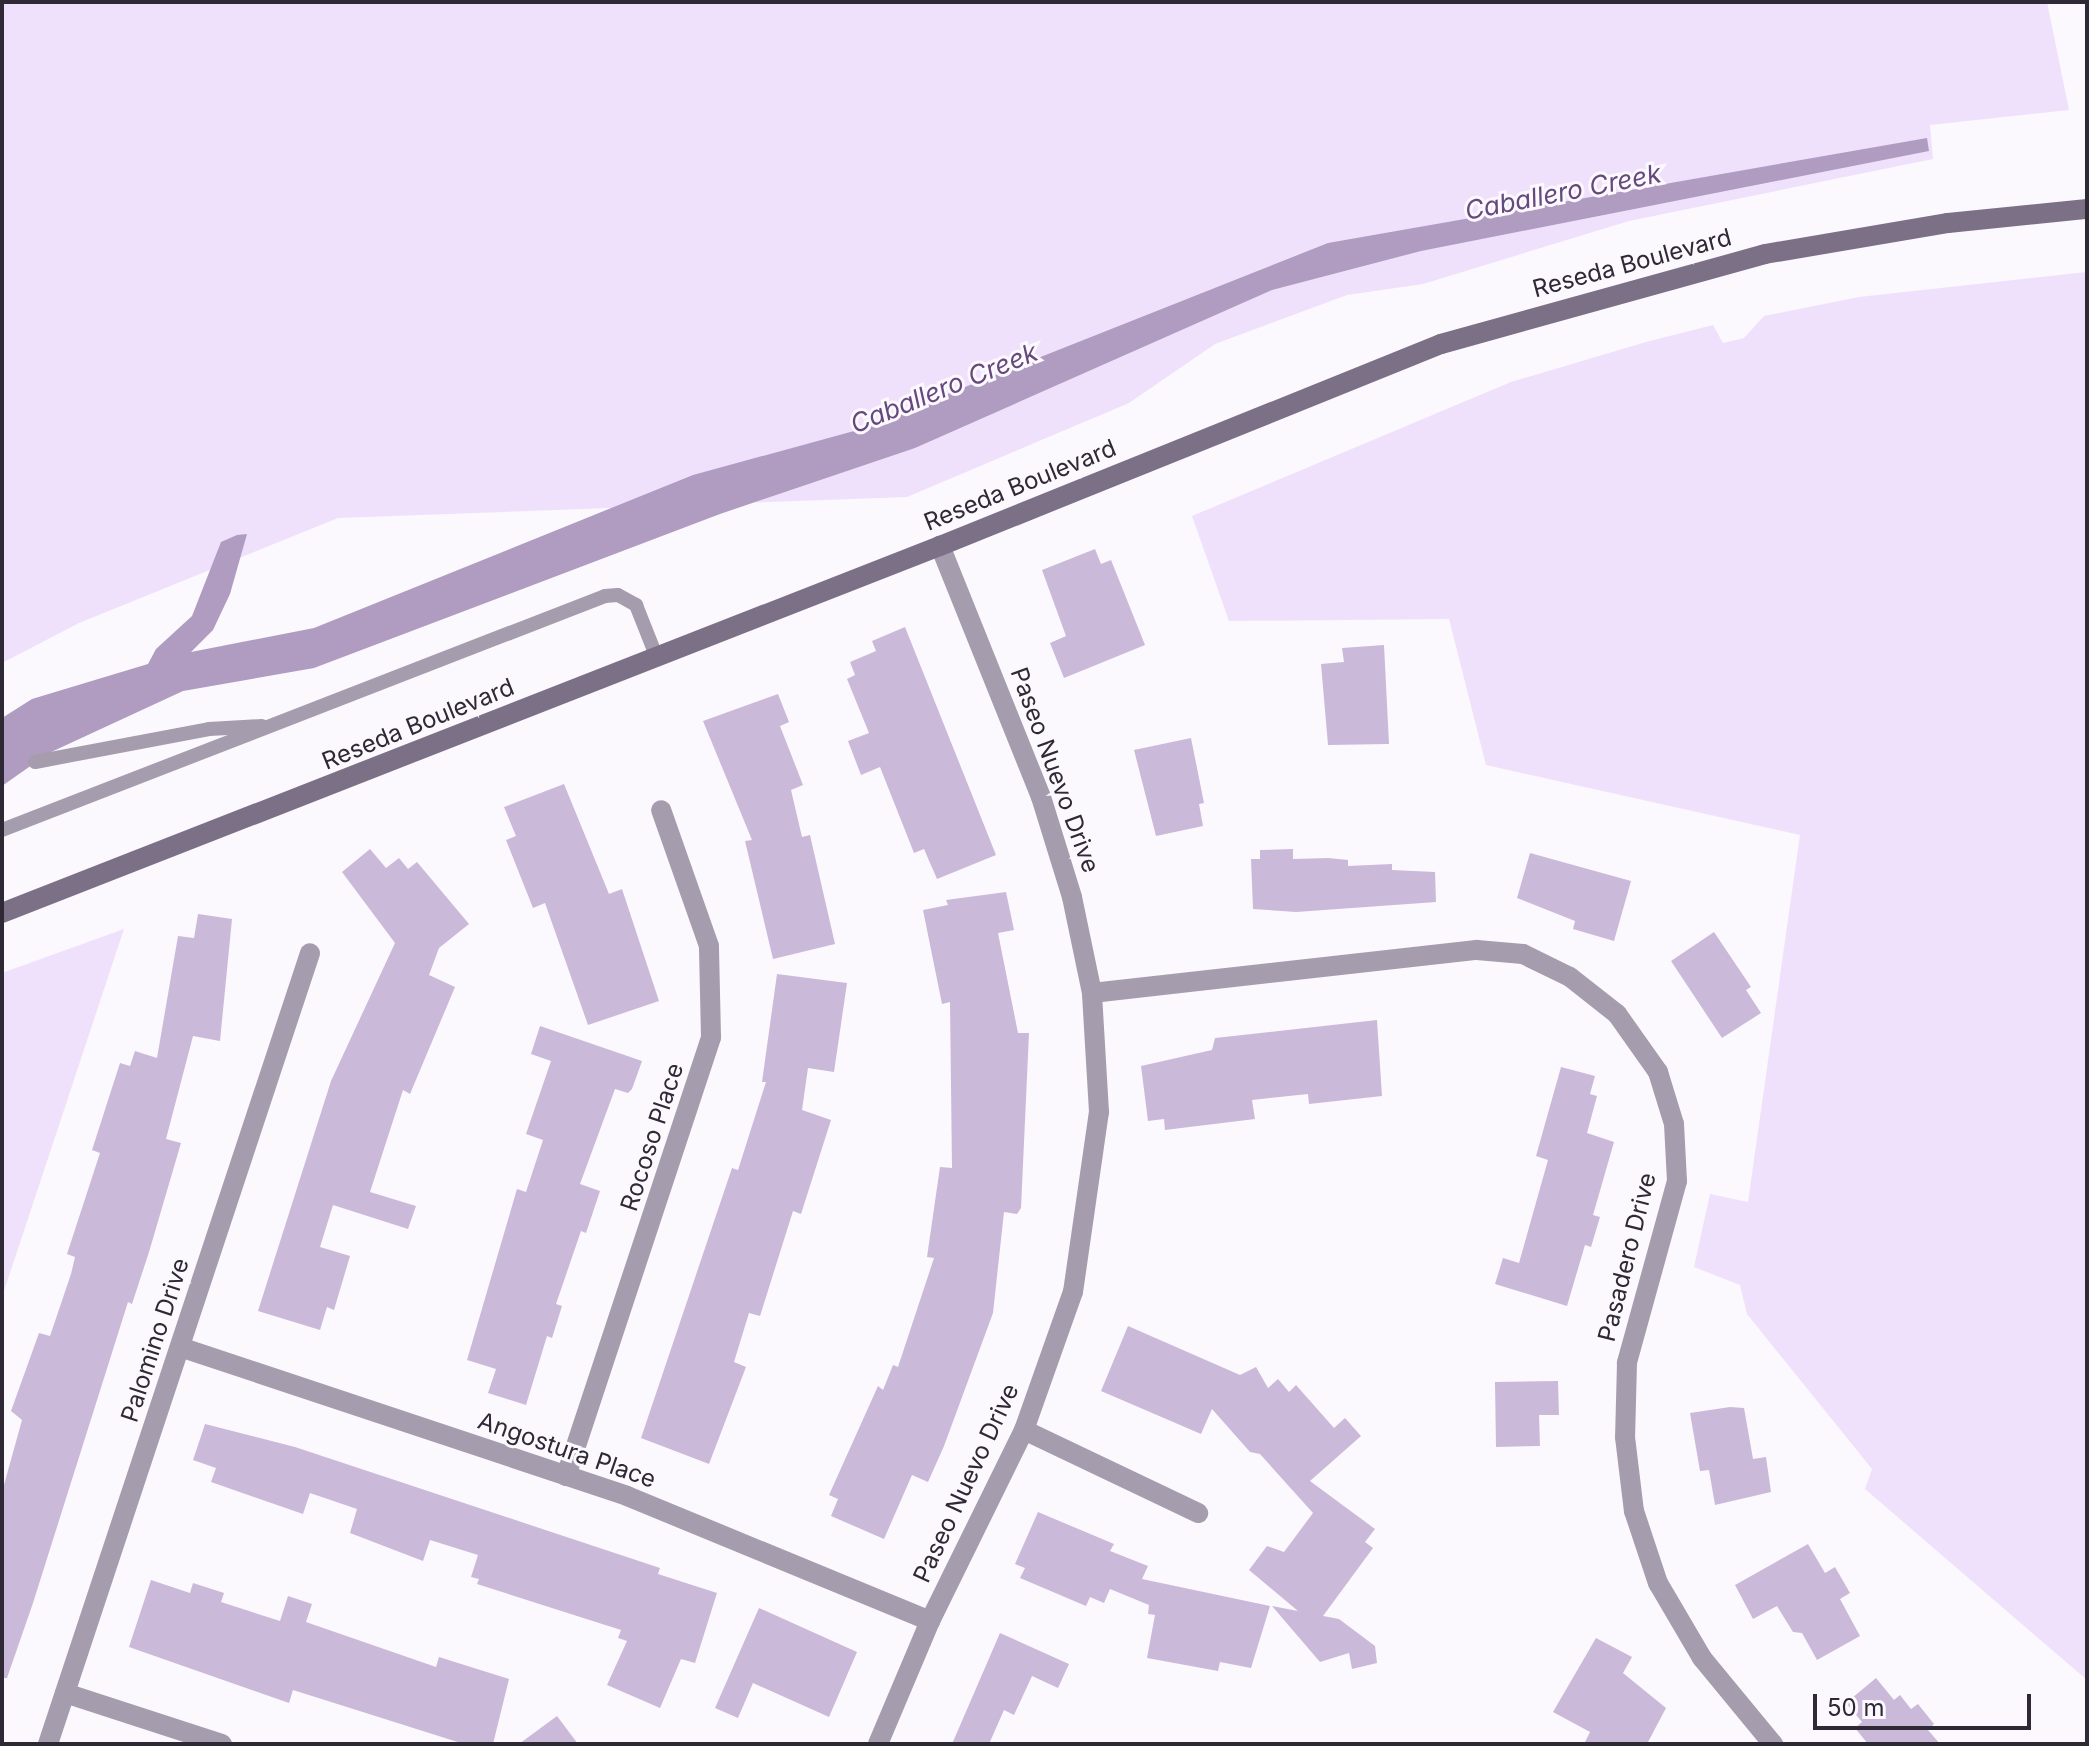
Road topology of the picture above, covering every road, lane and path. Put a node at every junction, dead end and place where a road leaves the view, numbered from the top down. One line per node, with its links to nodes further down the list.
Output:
1 (2087, 209): 2 (main road, Reseda Boulevard)
2 (940, 546): 3 (main road, Reseda Boulevard); 10 (street, Paseo Nuevo Drive)
3 (657, 658): 4 (lane); 8 (main road, Reseda Boulevard)
4 (275, 726): 5 (lane); 7 (lane)
5 (35, 762)
6 (661, 810): 13 (street, Rocoso Place)
7 (2, 830)
8 (2, 913)
9 (310, 953): 11 (street, Palomino Drive)
10 (1092, 993): 12 (street, Paseo Nuevo Drive); 20 (street, Pasadero Drive)
11 (180, 1347): 13 (street, Angostura Place); 16 (street, Palomino Drive)
12 (1024, 1430): 14 (street); 15 (street, Paseo Nuevo Drive)
13 (566, 1476): 15 (street, Angostura Place)
14 (1198, 1513)
15 (930, 1621): 19 (street, Paseo Nuevo Drive)
16 (65, 1693): 17 (street, Palomino Drive); 18 (street)
17 (48, 1744)
18 (222, 1744)
19 (878, 1744)
20 (1773, 1744)

